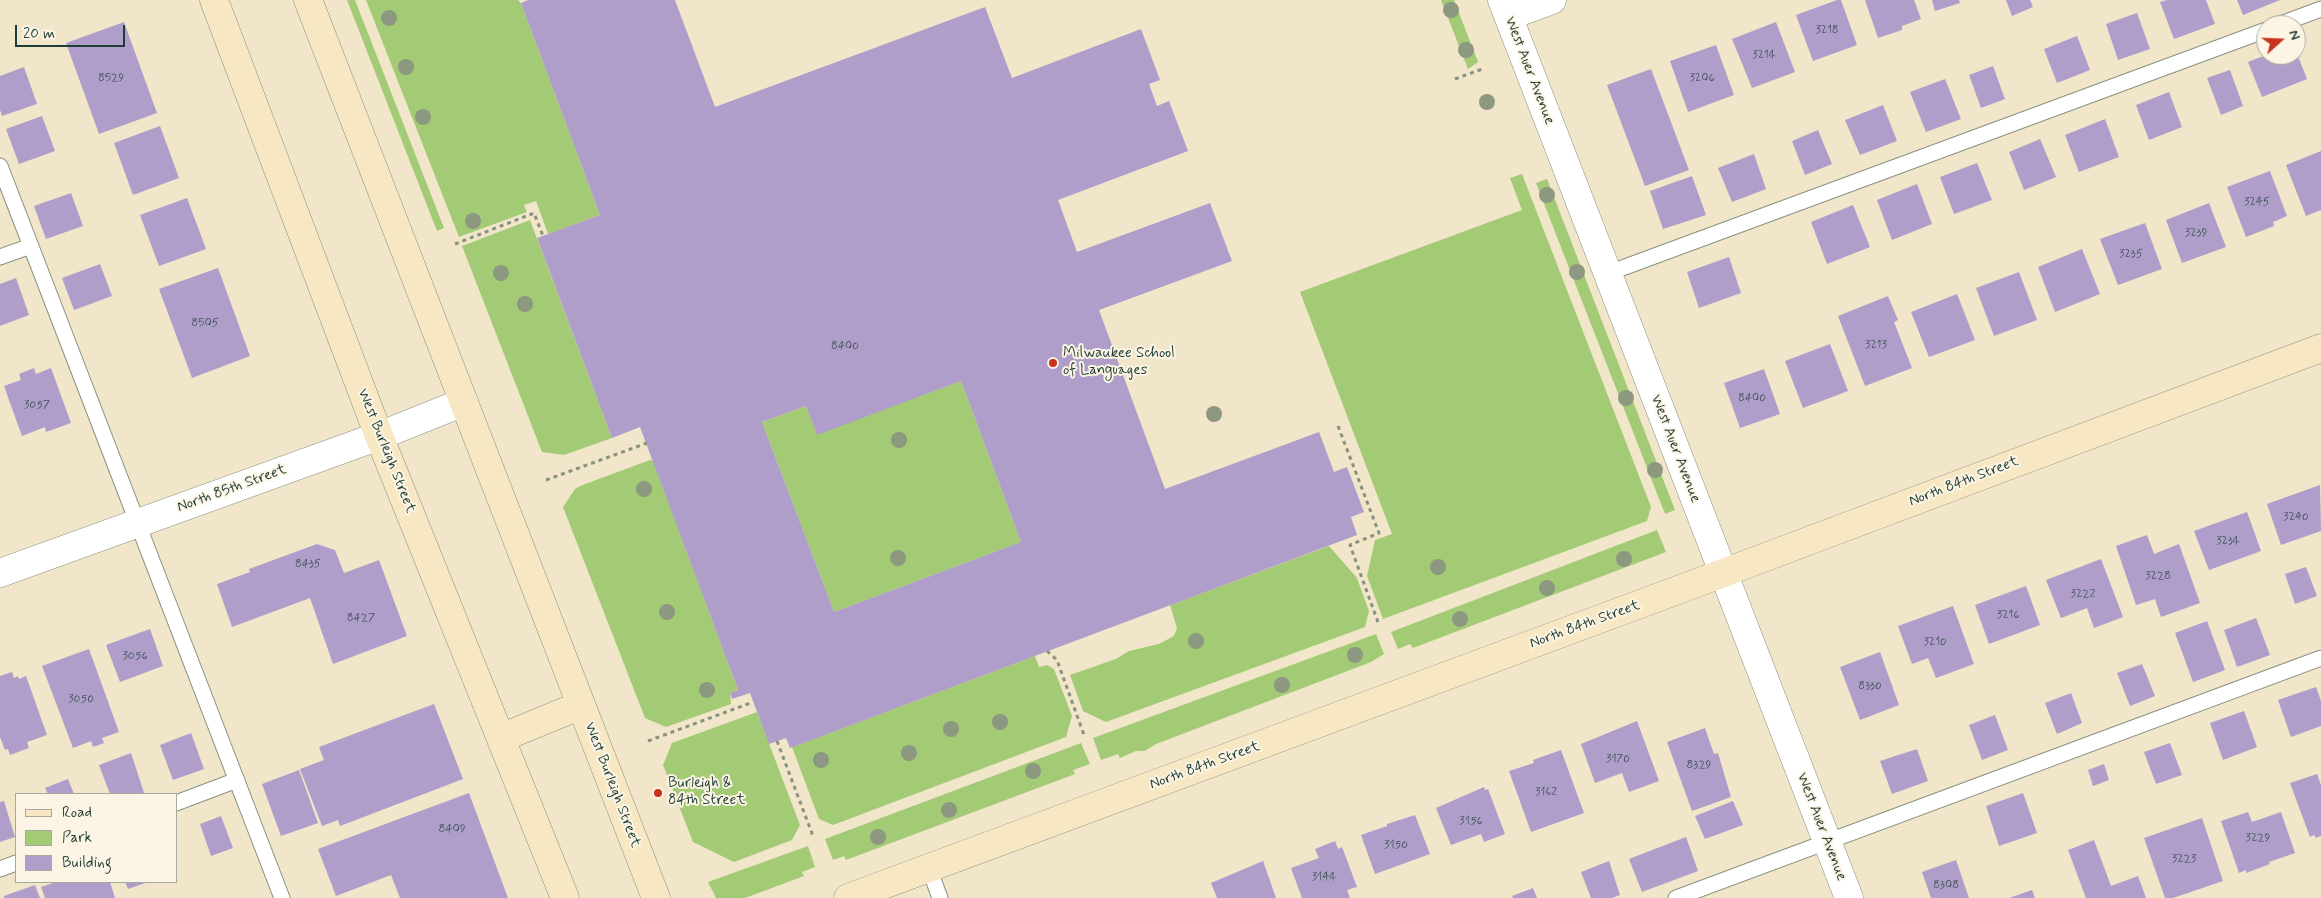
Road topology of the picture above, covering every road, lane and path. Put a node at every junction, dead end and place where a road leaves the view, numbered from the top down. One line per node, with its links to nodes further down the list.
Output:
1 (214, 0): 19 (main road, West Burleigh Street)
2 (308, 0): 17 (main road, West Burleigh Street)
3 (1552, 0): 4 (street)
4 (1505, 8): 15 (street, West Auer Avenue)
5 (2321, 9): 6 (lane)
6 (2305, 15)
7 (2256, 34): 15 (lane)
8 (1485, 68): 9 (path)
9 (1455, 79)
10 (0, 166): 13 (lane)
11 (543, 236): 12 (path)
12 (455, 244)
13 (31, 246): 14 (lane); 22 (lane)
14 (0, 257)
15 (1606, 274): 24 (street, West Auer Avenue)
16 (2321, 348): 24 (main road, North 84th Street)
17 (464, 402): 19 (street, North 85th Street); 29 (main road, West Burleigh Street)
18 (1338, 426): 25 (path)
19 (379, 436): 22 (street, North 85th Street); 31 (main road, West Burleigh Street)
20 (647, 443): 21 (path)
21 (546, 480)
22 (138, 523): 23 (street, North 85th Street); 34 (lane)
23 (0, 573)
24 (1723, 573): 37 (street, West Auer Avenue); 39 (main road, North 84th Street)
25 (1379, 625)
26 (1047, 651): 30 (path)
27 (2321, 658): 37 (lane)
28 (753, 702): 32 (path)
29 (581, 705): 31 (main road); 43 (main road, West Burleigh Street)
30 (1084, 735)
31 (500, 738): 42 (main road, West Burleigh Street)
32 (648, 741)
33 (777, 741): 36 (path)
34 (237, 780): 35 (lane); 41 (lane)
35 (178, 802)
36 (813, 836)
37 (1827, 841): 46 (lane); 47 (street, West Auer Avenue)
38 (15, 863): 40 (lane)
39 (929, 868): 44 (main road, North 84th Street); 45 (lane)
40 (0, 869)
41 (282, 898)
42 (565, 898)
43 (656, 898)
44 (848, 898)
45 (940, 898)
46 (1676, 898)
47 (1849, 898)

